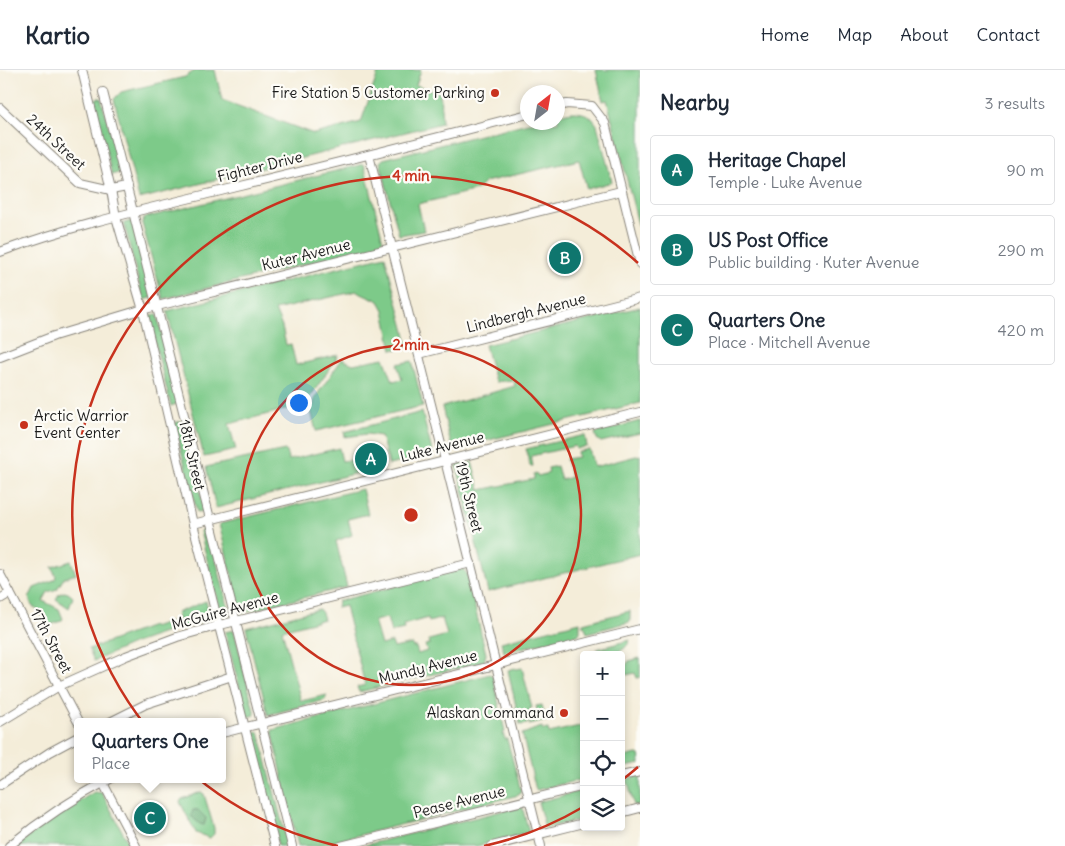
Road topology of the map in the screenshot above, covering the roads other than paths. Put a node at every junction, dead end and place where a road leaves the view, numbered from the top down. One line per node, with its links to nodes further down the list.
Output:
1 (82, 70): 8 (street, 18th Street)
2 (103, 92): 7 (street, 18th Street)
3 (565, 104): 9 (street)
4 (0, 108): 8 (street, 24th Street)
5 (520, 116): 6 (street, Fighter Drive)
6 (369, 155): 10 (street, Fighter Drive); 12 (street, 19th Street)
7 (127, 187): 8 (street, 24th Street); 10 (street, 18th Street)
8 (111, 190): 11 (street, 18th Street)
9 (622, 191): 12 (street, Kuter Avenue); 14 (street)
10 (133, 212): 11 (street, Fighter Drive); 16 (street, 18th Street)
11 (116, 217): 13 (street, Fighter Drive); 17 (street, 18th Street)
12 (393, 247): 16 (street, Kuter Avenue); 18 (street, 19th Street)
13 (0, 252)
14 (640, 264)
15 (640, 298): 18 (street, Lindbergh Avenue)
16 (158, 306): 17 (street, Kuter Avenue); 21 (street, 18th Street)
17 (143, 310): 19 (street, Kuter Avenue); 22 (street, 18th Street)
18 (419, 354): 23 (street, 19th Street)
19 (0, 357)
20 (640, 412): 23 (street, Luke Avenue)
21 (183, 413): 22 (street); 24 (street, 18th Street)
22 (169, 418): 25 (street, 18th Street)
23 (446, 461): 24 (street, Luke Avenue); 26 (street, 19th Street)
24 (210, 520): 25 (street, Luke Avenue); 30 (street, 18th Street)
25 (193, 524): 31 (street, 18th Street)
26 (471, 563): 30 (street, McGuire Avenue); 33 (street, 19th Street)
27 (0, 574): 28 (street, 17th Street)
28 (10, 593): 29 (street); 35 (street, 17th Street)
29 (0, 599)
30 (236, 621): 31 (street, McGuire Avenue); 39 (street, 18th Street)
31 (220, 625): 34 (street, 18th Street); 35 (street, McGuire Avenue)
32 (640, 629): 33 (street, Mundy Avenue)
33 (495, 664): 39 (street, Mundy Avenue); 49 (street, 19th Street)
34 (232, 676): 37 (street); 40 (street, 18th Street)
35 (59, 686): 36 (street, 17th Street); 38 (street, McGuire Avenue)
36 (76, 718)
37 (118, 718)
38 (0, 722)
39 (261, 723): 40 (street, Mundy Avenue); 57 (street, 18th Street)
40 (245, 726): 41 (street, Mundy Avenue); 56 (street, 18th Street)
41 (226, 732)
42 (74, 739): 47 (street)
43 (640, 772): 44 (street)
44 (625, 775)
45 (104, 783): 54 (street)
46 (108, 783): 55 (street)
47 (0, 785)
48 (580, 787): 49 (street, Pease Avenue)
49 (530, 799): 53 (street, 19th Street); 58 (street, Pease Avenue)
50 (640, 808): 51 (street)
51 (625, 812)
52 (580, 824): 53 (street)
53 (538, 835): 59 (street); 60 (street, 19th Street)
54 (9, 846)
55 (136, 846)
56 (275, 846)
57 (292, 846)
58 (341, 846)
59 (492, 846)
60 (541, 846)

